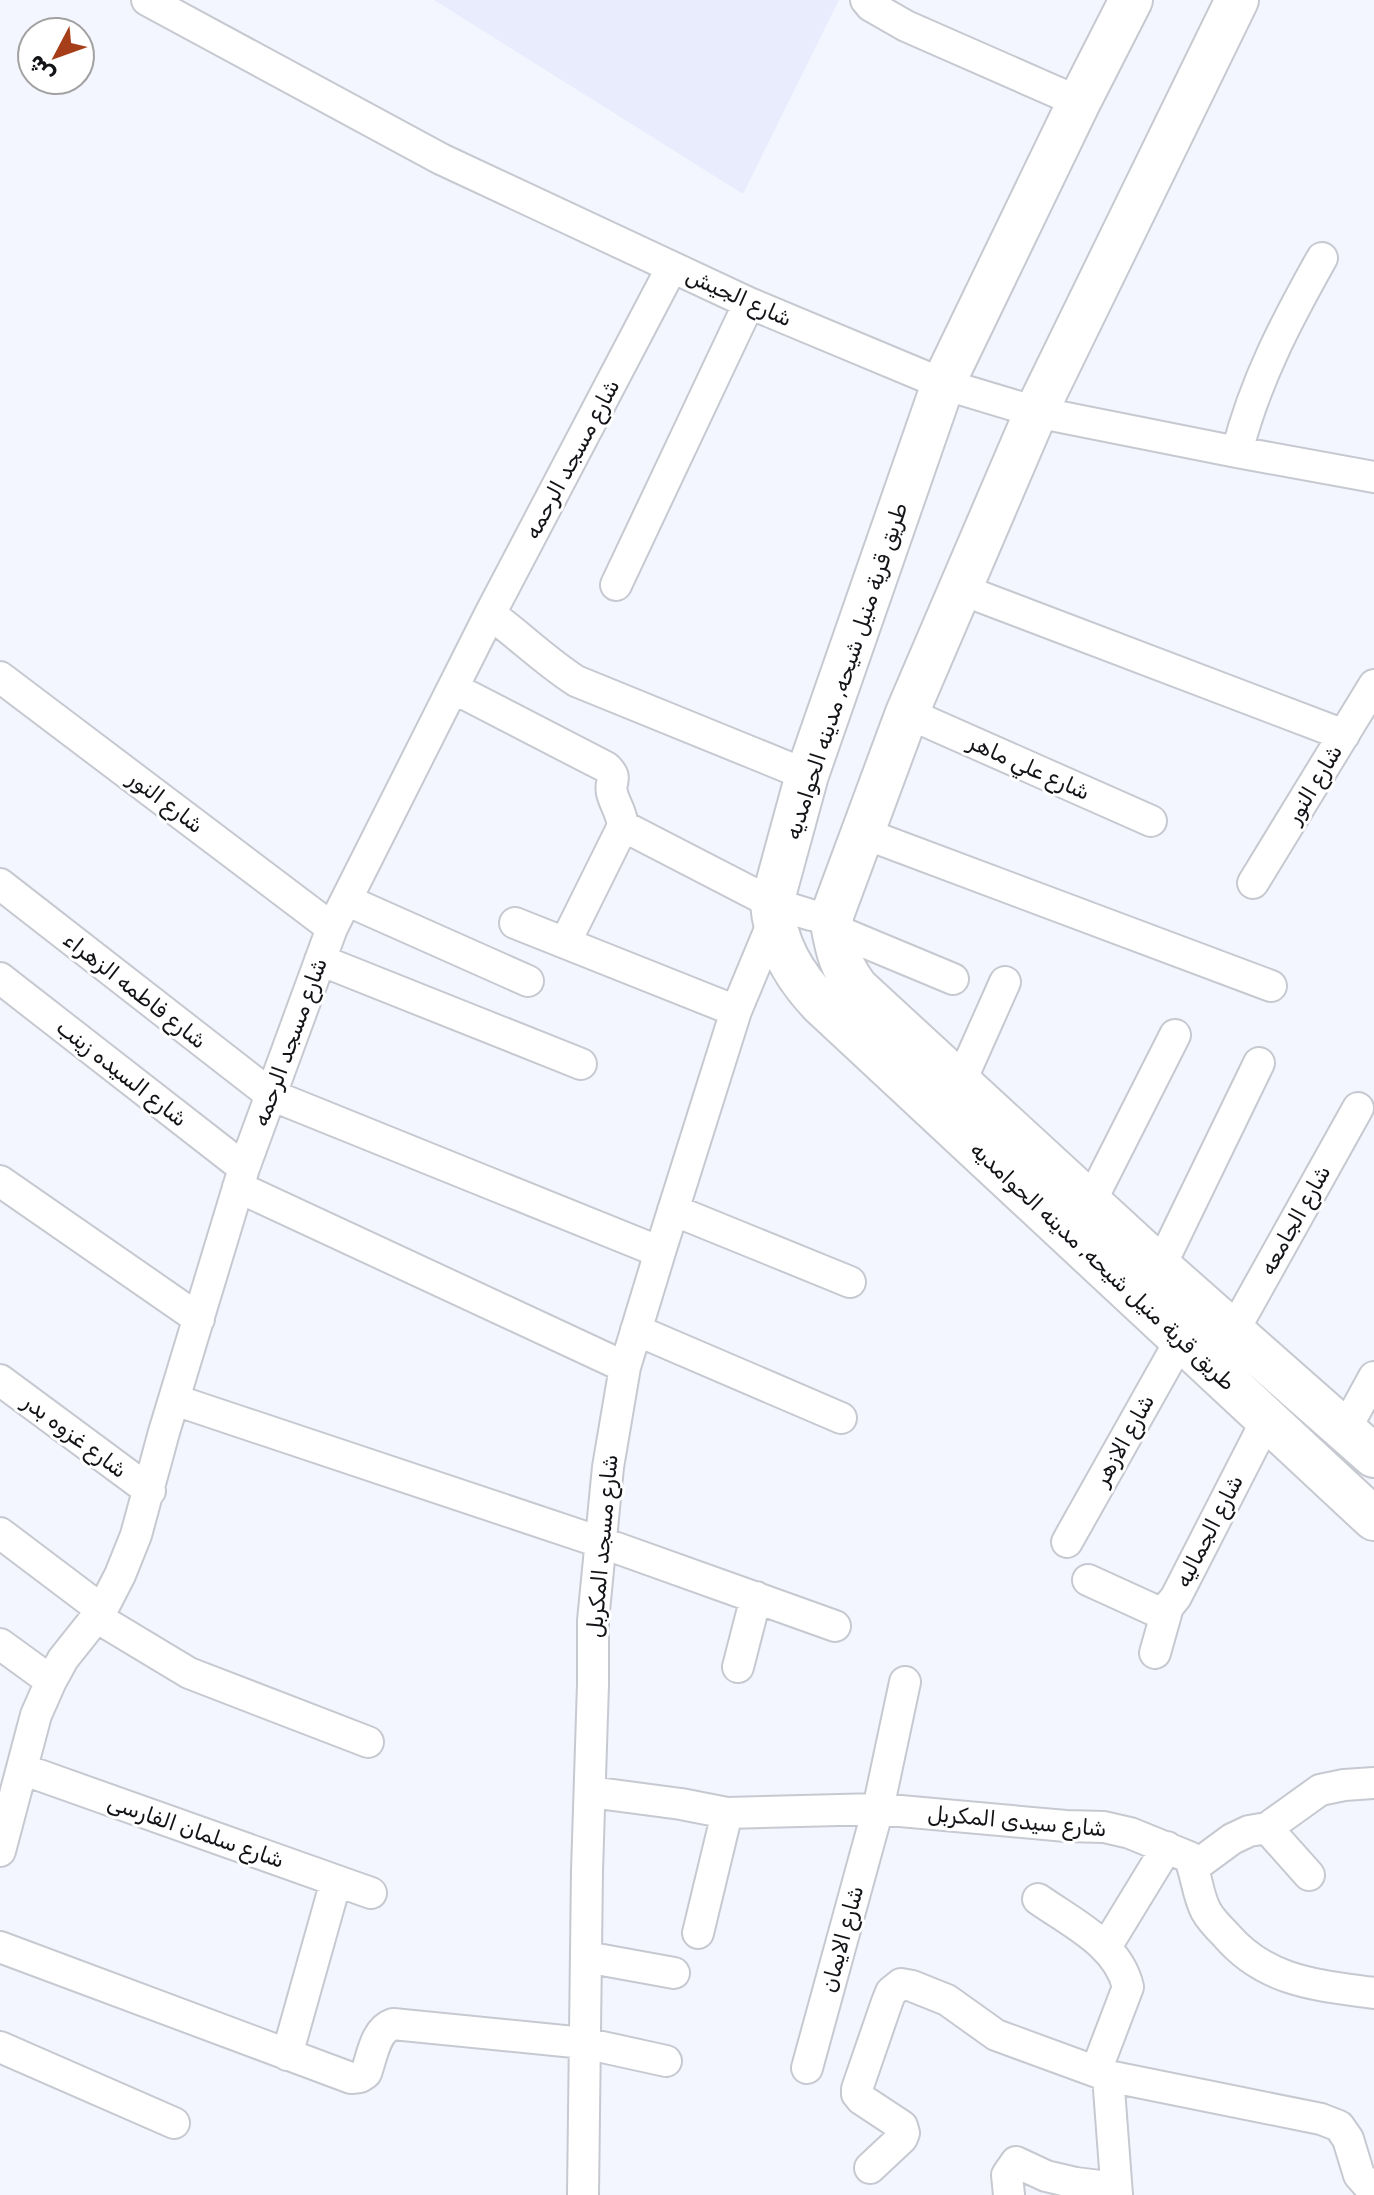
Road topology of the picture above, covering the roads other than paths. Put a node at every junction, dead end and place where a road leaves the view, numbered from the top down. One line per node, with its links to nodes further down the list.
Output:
1 (147, 0): 7 (street, شارع الجيش)
2 (866, 0): 5 (street)
3 (1131, 0): 5 (main road, طريق قرية منيل شيحه, مدينه الحوامديه)
4 (1237, 0): 10 (main road)
5 (1079, 102): 9 (main road, طريق قرية منيل شيحه, مدينه الحوامديه)
6 (1322, 258): 11 (street)
7 (672, 267): 8 (street, شارع الجيش); 15 (street, شارع مسجد الرحمه)
8 (749, 303): 9 (street, شارع الجيش); 13 (street)
9 (943, 384): 10 (street, شارع الجيش); 21 (main road, طريق قرية منيل شيحه, مدينه الحوامديه)
10 (1036, 412): 11 (street, شارع الجيش); 14 (main road)
11 (1237, 452): 12 (street, شارع الجيش)
12 (1374, 477)
13 (616, 585)
14 (960, 589): 19 (main road); 20 (street)
15 (490, 614): 18 (street, شارع مسجد الرحمه); 21 (street)
16 (0, 677): 30 (street, شارع النور)
17 (1374, 685): 20 (street, شارع النور)
18 (453, 688): 23 (street); 27 (street, شارع مسجد الرحمه)
19 (907, 713): 22 (street, شارع علي ماهر); 24 (main road)
20 (1344, 735): 25 (street, شارع النور)
21 (807, 775): 28 (main road, طريق قرية منيل شيحه, مدينه الحوامديه)
22 (1151, 821)
23 (623, 826): 28 (street); 31 (street)
24 (863, 833): 28 (main road); 37 (street)
25 (1253, 883)
26 (0, 884): 43 (street, شارع فاطمه الزهراء)
27 (346, 900): 30 (street, شارع مسجد الرحمه); 35 (street)
28 (802, 916): 34 (street); 38 (street, شارع مسجد المكربل); 42 (main road, طريق قرية منيل شيحه, مدينه الحوامديه); 55 (main road, طريق قرية منيل شيحه, مدينه الحوامديه)
29 (515, 923): 31 (street)
30 (332, 928): 32 (street, شارع مسجد الرحمه)
31 (565, 943): 38 (street)
32 (320, 960): 41 (street); 43 (street, شارع مسجد الرحمه)
33 (0, 978): 45 (street, شارع السيده زينب)
34 (953, 979)
35 (528, 981)
36 (1005, 982): 42 (street)
37 (1271, 986)
38 (736, 1011): 48 (street, شارع مسجد المكربل)
39 (1175, 1035): 47 (street)
40 (1259, 1063): 50 (street)
41 (581, 1064)
42 (960, 1083): 47 (main road, طريق قرية منيل شيحه, مدينه الحوامديه)
43 (271, 1095): 45 (street, شارع مسجد الرحمه); 49 (street, شارع فاطمه الزهراء)
44 (1358, 1108): 54 (street, شارع الجامعه)
45 (241, 1177): 52 (street, شارع مسجد الرحمه); 56 (street, شارع السيده زينب)
46 (0, 1181): 52 (street)
47 (1090, 1203): 50 (main road, طريق قرية منيل شيحه, مدينه الحوامديه)
48 (673, 1210): 49 (street, شارع مسجد المكربل); 51 (street)
49 (660, 1252): 53 (street, شارع مسجد المكربل)
50 (1160, 1267): 54 (main road, طريق قرية منيل شيحه, مدينه الحوامديه)
51 (850, 1282)
52 (199, 1319): 59 (street, شارع مسجد الرحمه)
53 (636, 1330): 56 (street, شارع مسجد المكربل); 60 (street)
54 (1233, 1332): 62 (main road, طريق قرية منيل شيحه, مدينه الحوامديه)
55 (1181, 1339): 61 (main road, طريق قرية منيل شيحه, مدينه الحوامديه); 67 (street, شارع الازهر)
56 (625, 1367): 66 (street, شارع مسجد المكربل)
57 (1374, 1377): 62 (street)
58 (0, 1380): 63 (street, شارع غزوه بدر)
59 (175, 1400): 63 (street, شارع مسجد الرحمه); 66 (street)
60 (841, 1418)
61 (1267, 1419): 64 (main road, طريق قرية منيل شيحه, مدينه الحوامديه); 70 (street, شارع الجماليه)
62 (1360, 1443)
63 (150, 1491): 71 (street, شارع مسجد الرحمه)
64 (1374, 1519)
65 (0, 1533): 71 (street)
66 (600, 1542): 69 (street); 81 (street, شارع مسجد المكربل)
67 (1067, 1542)
68 (1088, 1580): 70 (street, شارع الجماليه)
69 (756, 1597): 72 (street); 75 (street)
70 (1168, 1607): 74 (street)
71 (99, 1614): 76 (street, شارع مسجد الرحمه); 78 (street)
72 (835, 1626)
73 (0, 1644): 76 (street)
74 (1155, 1653)
75 (738, 1667)
76 (51, 1681): 79 (street, شارع مسجد الرحمه)
77 (905, 1682): 82 (street, شارع الايمان)
78 (368, 1742)
79 (22, 1769): 86 (street, شارع مسجد الرحمه); 89 (street, شارع سلمان الفارسى)
80 (1374, 1783): 84 (street)
81 (590, 1792): 83 (street, شارع سيدى المكربل); 95 (street, شارع مسجد المكربل)
82 (878, 1809): 83 (street, شارع سيدى المكربل); 85 (street, شارع سيدى المكربل); 102 (street, شارع الايمان)
83 (727, 1813): 92 (street)
84 (1267, 1828): 87 (street); 88 (street)
85 (1167, 1847): 87 (street, شارع سيدى المكربل); 94 (street)
86 (0, 1851)
87 (1194, 1867): 97 (street)
88 (1309, 1875)
89 (336, 1881): 90 (street, شارع سلمان الفارسى); 100 (street)
90 (371, 1893)
91 (1038, 1899): 94 (street)
92 (698, 1933)
93 (0, 1947): 100 (street)
94 (1106, 1947): 103 (street)
95 (586, 1957): 96 (street); 98 (street, شارع مسجد المكربل)
96 (674, 1973)
97 (1374, 1993)
98 (584, 2043): 100 (street); 101 (street); 108 (street, شارع مسجد المكربل)
99 (0, 2047): 104 (street)
100 (287, 2055)
101 (666, 2061)
102 (807, 2068)
103 (1102, 2074): 105 (street); 106 (street); 107 (street)
104 (174, 2123)
105 (870, 2168)
106 (1117, 2192): 109 (street)
107 (1374, 2192)
108 (583, 2195)
109 (1009, 2195)

